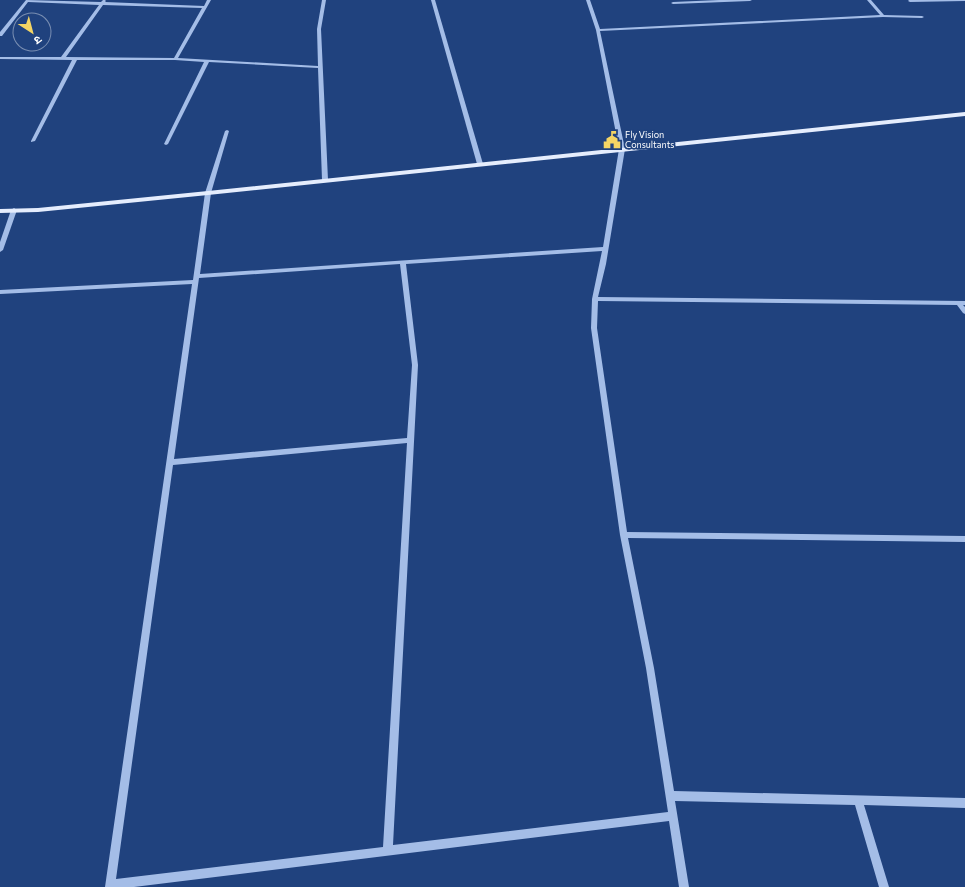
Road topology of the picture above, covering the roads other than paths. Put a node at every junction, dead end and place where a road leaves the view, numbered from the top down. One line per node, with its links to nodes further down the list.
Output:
1 (28, 0): 10 (street); 16 (street)
2 (209, 0): 12 (street)
3 (324, 0): 22 (street)
4 (433, 0): 28 (street)
5 (588, 0): 15 (street)
6 (750, 0): 11 (street)
7 (869, 0): 13 (street)
8 (965, 0): 9 (street)
9 (910, 1)
10 (103, 2): 12 (street); 18 (street)
11 (673, 3)
12 (204, 8): 20 (street)
13 (883, 16): 14 (street); 15 (street)
14 (922, 17)
15 (598, 30): 27 (street)
16 (0, 35)
17 (0, 58): 18 (street)
18 (62, 59): 19 (street)
19 (75, 59): 20 (street); 25 (street)
20 (175, 59): 21 (street)
21 (207, 61): 22 (street); 26 (street)
22 (321, 67): 29 (street)
23 (965, 114): 27 (main road)
24 (227, 131): 30 (street)
25 (33, 141)
26 (166, 144)
27 (622, 149): 28 (main road); 33 (street)
28 (480, 164): 29 (main road)
29 (325, 180): 30 (main road)
30 (208, 193): 31 (main road); 36 (street)
31 (14, 210): 32 (main road); 34 (street)
32 (0, 211)
33 (605, 249): 35 (street); 38 (street)
34 (0, 250)
35 (403, 262): 36 (street); 41 (street)
36 (195, 279): 37 (street); 42 (street)
37 (0, 292)
38 (595, 299): 39 (street); 43 (street)
39 (962, 303): 40 (street)
40 (965, 312)
41 (411, 440): 42 (street); 49 (street)
42 (170, 462): 50 (street)
43 (624, 535): 44 (street); 45 (street)
44 (965, 539)
45 (670, 796): 46 (street); 48 (street)
46 (858, 800): 47 (street); 52 (street)
47 (965, 803)
48 (673, 816): 49 (street); 51 (street)
49 (388, 851): 50 (street)
50 (110, 886)
51 (684, 887)
52 (884, 887)

